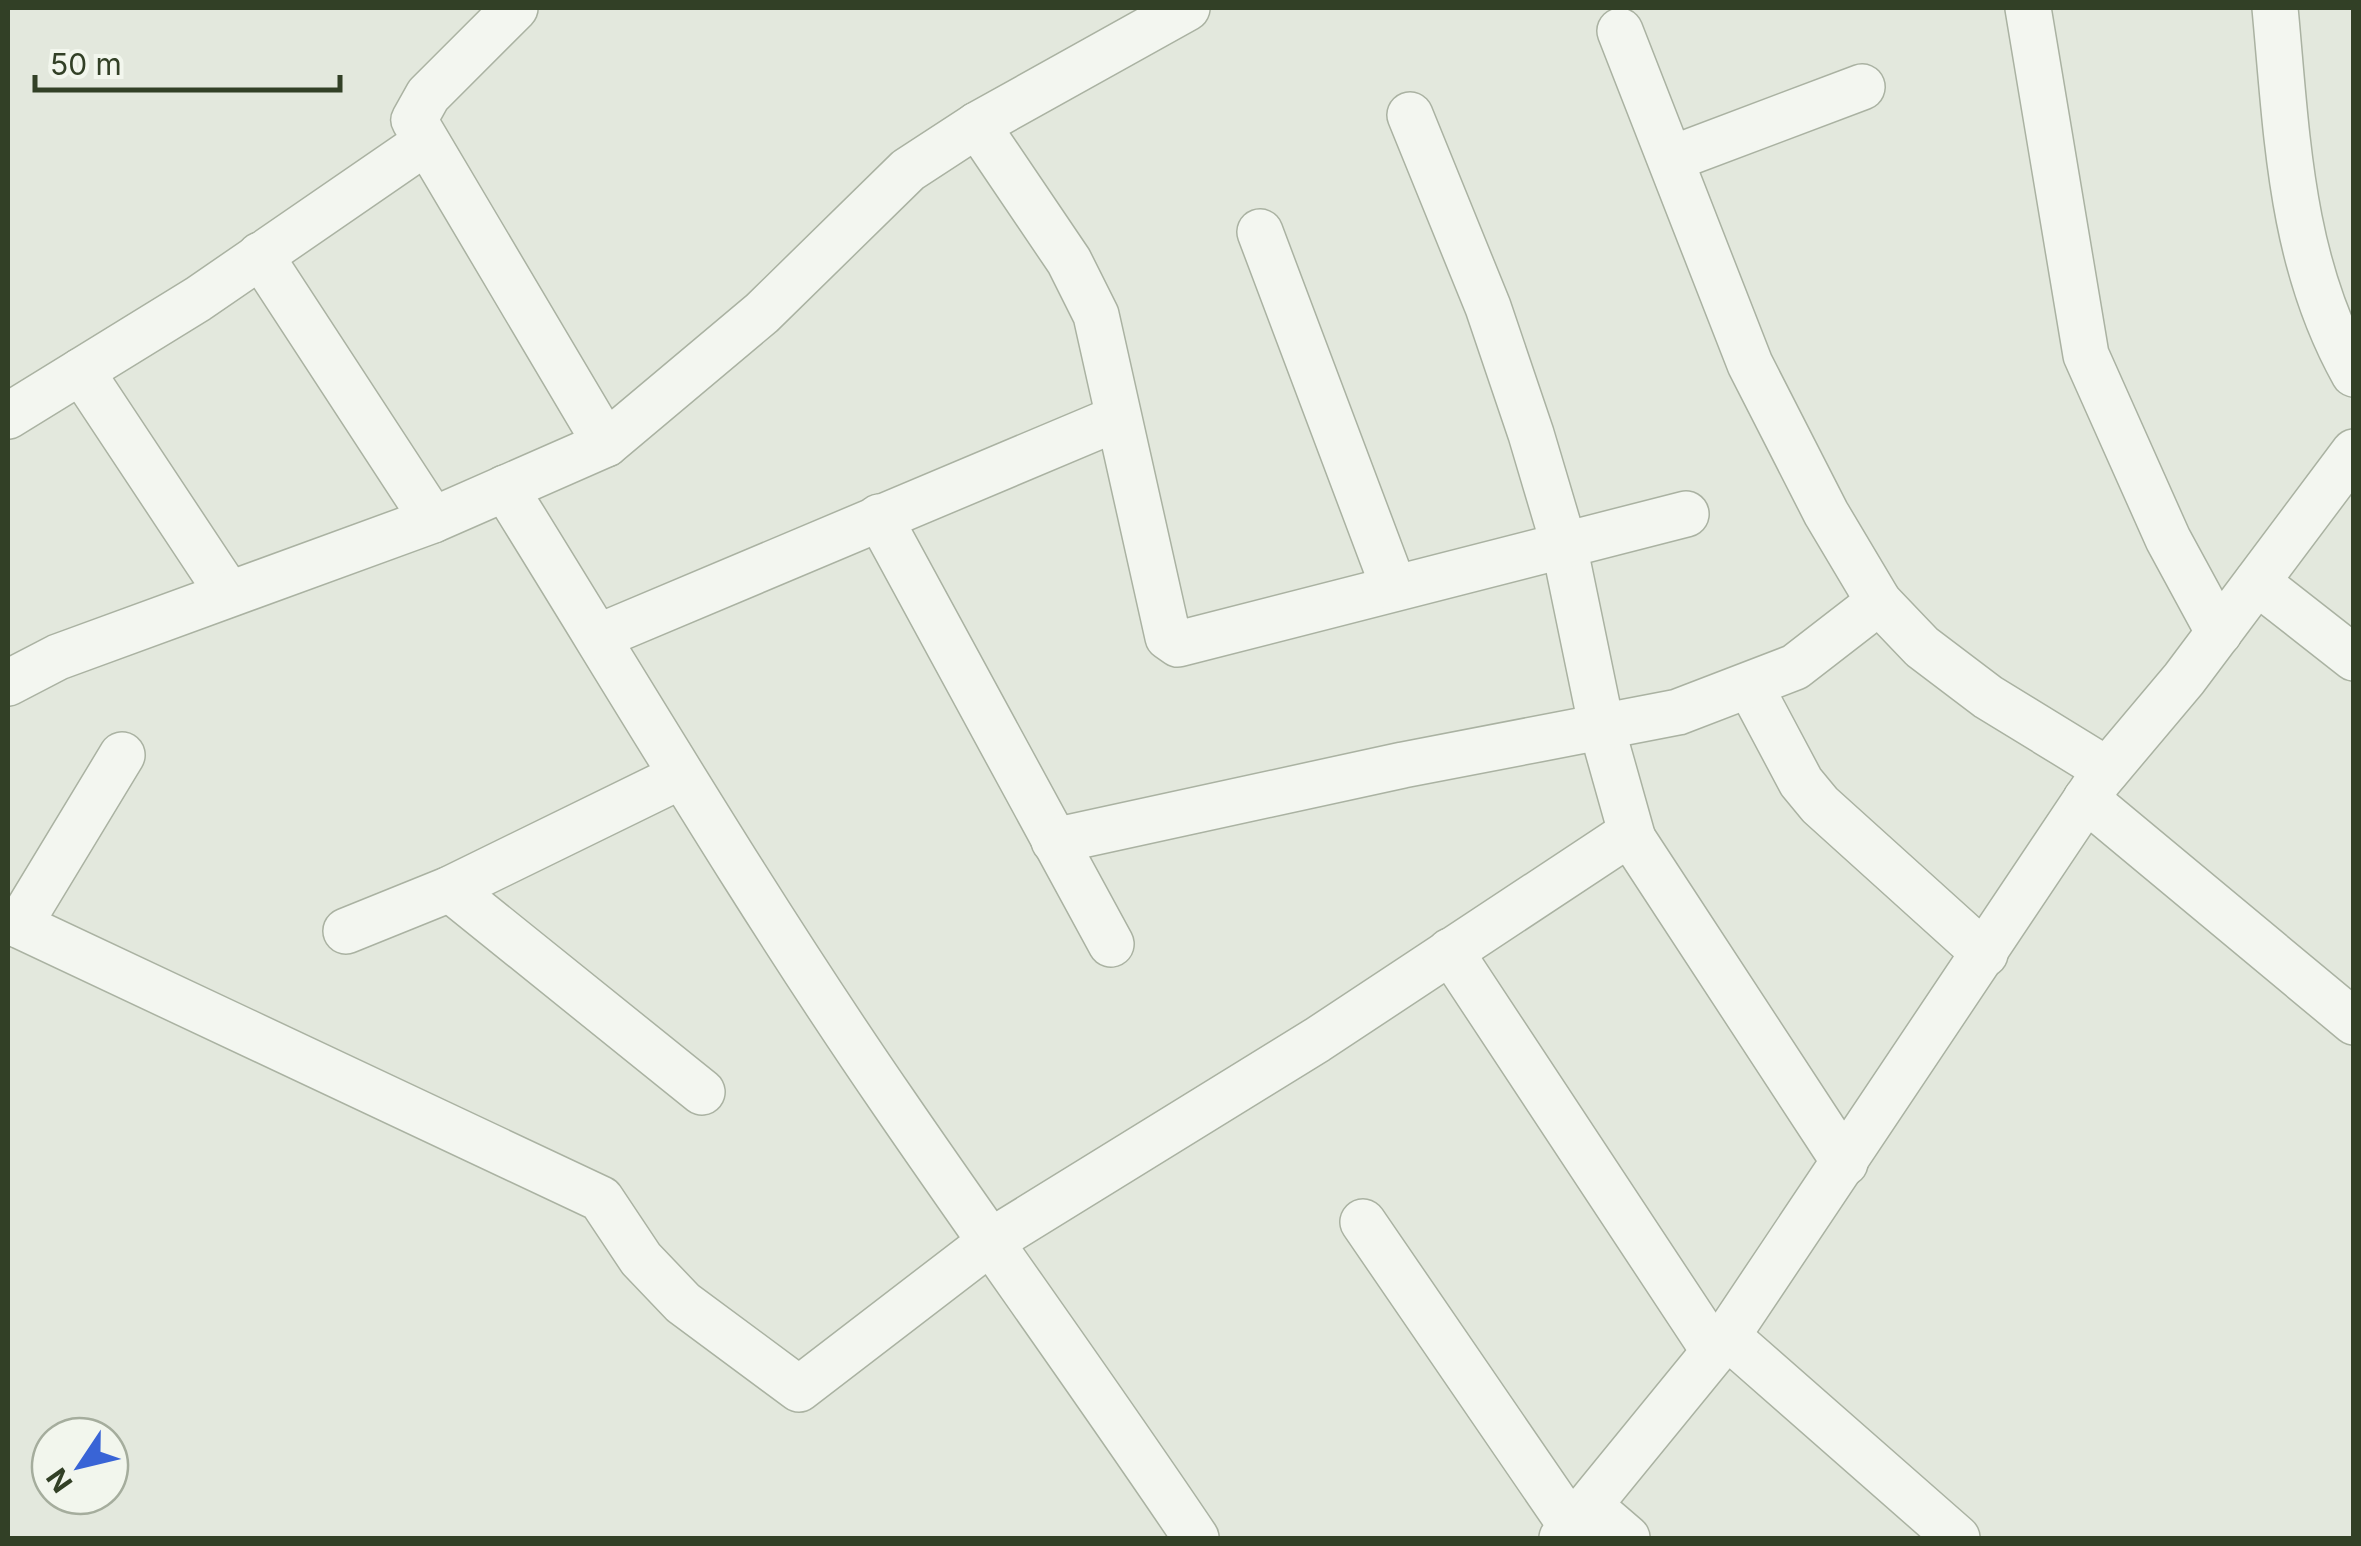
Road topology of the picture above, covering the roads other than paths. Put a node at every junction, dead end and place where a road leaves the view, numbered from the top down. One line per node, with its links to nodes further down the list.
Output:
1 (515, 8): 9 (street)
2 (1187, 8): 8 (street)
3 (2028, 8): 28 (street)
4 (2275, 8): 14 (street)
5 (1620, 31): 10 (street)
6 (1862, 87): 10 (street)
7 (1410, 115): 23 (street)
8 (977, 125): 16 (street); 17 (street)
9 (426, 142): 12 (street); 17 (street)
10 (1671, 159): 27 (street)
11 (1260, 232): 25 (street)
12 (260, 255): 13 (street); 22 (street)
13 (81, 371): 15 (street); 26 (street)
14 (2354, 374)
15 (8, 416)
16 (1118, 418): 21 (street); 25 (street)
17 (606, 444): 19 (street)
18 (2354, 452): 24 (street)
19 (505, 488): 22 (street); 29 (street)
20 (1686, 514): 23 (street)
21 (880, 517): 29 (street); 38 (street)
22 (432, 520): 26 (street)
23 (1564, 545): 25 (street); 33 (street)
24 (2257, 582): 28 (street); 30 (street)
25 (1394, 588)
26 (228, 594): 31 (street)
27 (1879, 602): 32 (street); 36 (street)
28 (2219, 633): 36 (street)
29 (598, 637): 35 (street)
30 (2354, 658)
31 (8, 683)
32 (1751, 688): 33 (street); 44 (street)
33 (1602, 729): 37 (street); 38 (street)
34 (122, 756): 40 (street)
35 (681, 776): 39 (street); 49 (street)
36 (2096, 784): 44 (street); 45 (street)
37 (1634, 839): 43 (street); 47 (street)
38 (1054, 841): 42 (street)
39 (450, 889): 41 (street); 46 (street)
40 (13, 923): 49 (street)
41 (346, 931)
42 (1112, 944)
43 (1450, 951): 49 (street); 50 (street)
44 (1985, 954): 47 (street)
45 (2354, 1022)
46 (702, 1092)
47 (1845, 1163): 50 (street)
48 (1363, 1222): 51 (street)
49 (993, 1240): 52 (street)
50 (1721, 1343): 51 (street); 54 (street)
51 (1575, 1524): 53 (street)
52 (1196, 1538)
53 (1627, 1538)
54 (1957, 1538)

